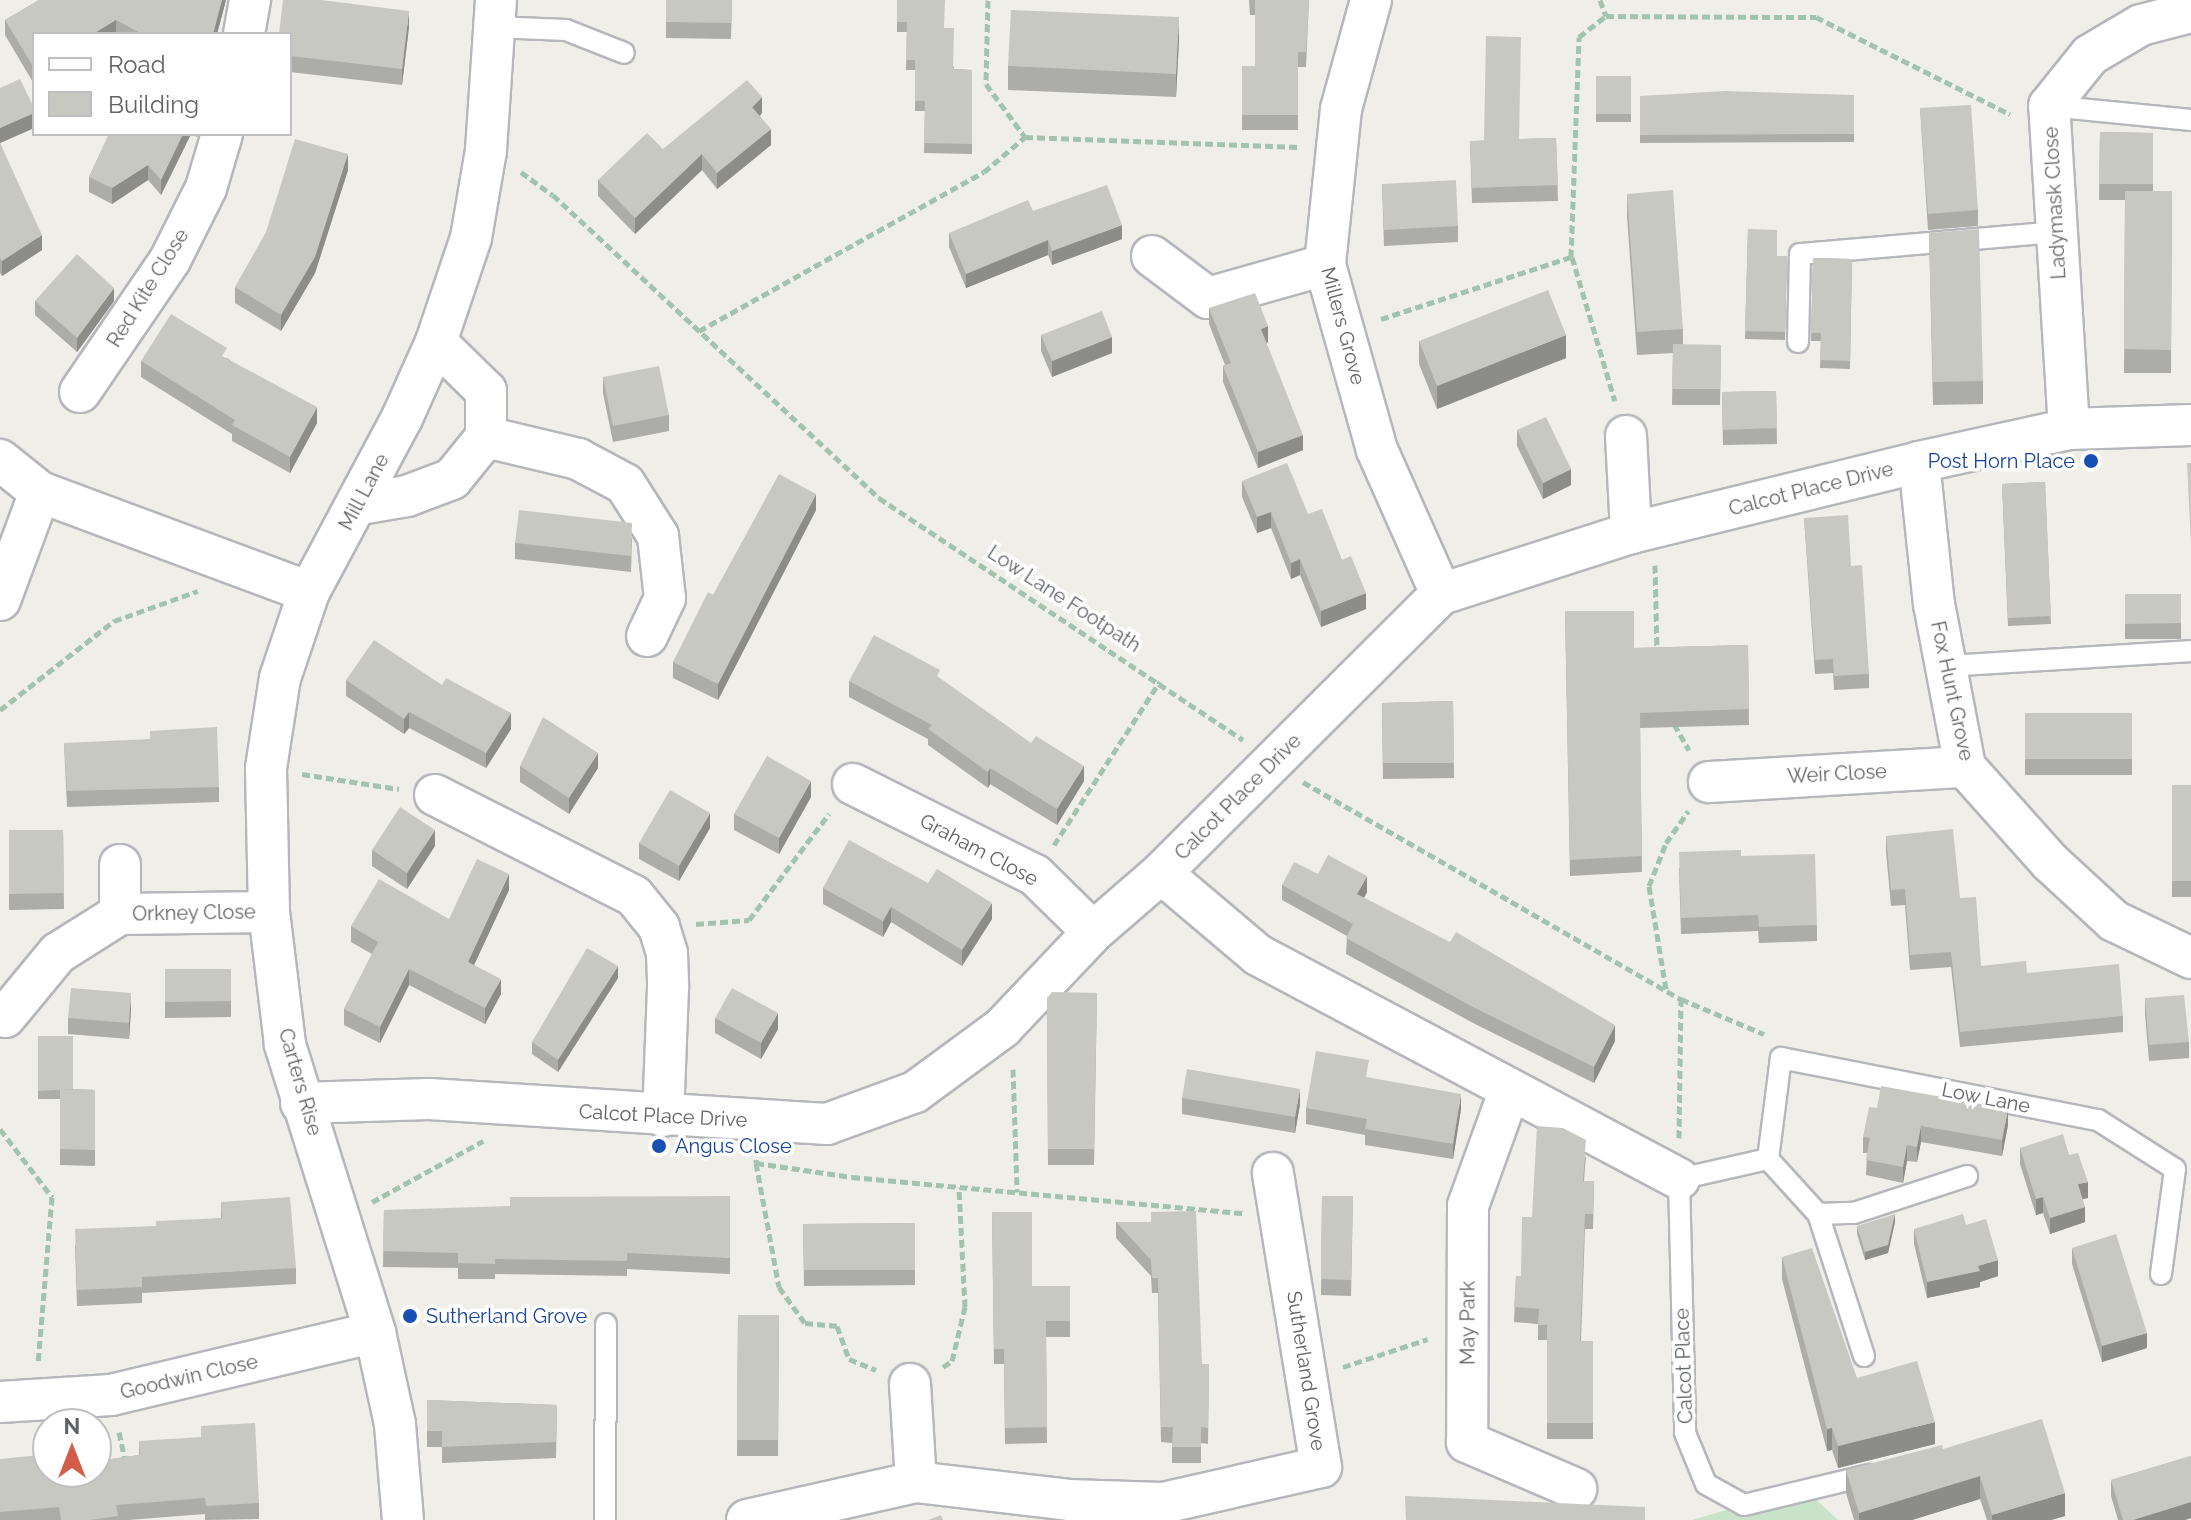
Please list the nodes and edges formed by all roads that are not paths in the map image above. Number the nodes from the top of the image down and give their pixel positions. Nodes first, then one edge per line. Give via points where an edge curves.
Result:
1 (250, 0) edge
2 (1371, 0) edge
3 (2191, 12) edge
4 (495, 14) edge
5 (244, 32) edge
6 (624, 53) dead end
7 (2050, 120) junction
8 (2191, 120) edge
9 (221, 136) edge
10 (2057, 232) junction
11 (1152, 256) dead end
12 (1325, 265) junction
13 (436, 342) junction
14 (1798, 342) dead end
15 (80, 392) dead end
16 (2191, 425) edge
17 (2069, 429) junction
18 (1626, 436) road end
19 (486, 437) junction
20 (0, 460) edge
21 (1919, 462) junction
22 (40, 492) junction
23 (360, 504) junction
24 (1643, 530) junction
25 (309, 592) junction
26 (1441, 594) junction
27 (0, 600) edge
28 (647, 636) dead end
29 (2191, 651) edge
30 (1946, 666) junction
31 (1965, 767) junction
32 (1709, 782) road end
33 (853, 784) road end
34 (435, 795) road end
35 (120, 865) dead end
36 (1161, 873) junction
37 (269, 912) junction
38 (120, 914) junction
39 (1093, 932) junction
40 (2191, 958) edge
41 (5, 1017) dead end
42 (1509, 1092) junction
43 (301, 1103) junction
44 (663, 1116) junction
45 (1768, 1159) junction
46 (1273, 1173) dead end
47 (1967, 1176) dead end
48 (1679, 1179) junction
49 (1818, 1214) junction
50 (2161, 1274) dead end
51 (606, 1324) dead end
52 (375, 1332) junction
53 (1864, 1356) dead end
54 (910, 1384) road end
55 (18, 1401) edge
56 (1895, 1468) edge
57 (916, 1482) junction
58 (1576, 1489) dead end
59 (1069, 1510) edge
60 (413, 1519) edge
61 (605, 1520) edge
62 (747, 1520) edge

1 - 5 street
2 - 12 street, Millers Grove via 1341,109
3 - 7 street, Ladymask Close via 2141,25 2090,55
4 - 6 lane via 566,30
4 - 13 street, Mill Lane via 486,150 471,238
7 - 8 lane
7 - 10 street, Ladymask Close
9 - 15 street, Red Kite Close via 206,188 170,260
10 - 14 lane via 1800,254
10 - 17 street, Ladymask Close
11 - 12 street via 1208,298
12 - 26 street, Millers Grove via 1377,450
13 - 19 street via 486,391
13 - 23 street, Mill Lane
16 - 17 street, Calcot Place Drive
17 - 21 street, Calcot Place Drive
18 - 24 street
19 - 23 street via 452,479 407,496
19 - 28 street via 578,459 625,484 658,536 665,598
20 - 22 street
21 - 24 street, Calcot Place Drive
21 - 30 street, Fox Hunt Grove
22 - 25 street
22 - 27 street
23 - 25 street, Mill Lane
24 - 26 street, Calcot Place Drive
25 - 37 street, Carters Rise via 280,678 266,768
26 - 36 street, Calcot Place Drive
29 - 30 lane
30 - 31 street, Fox Hunt Grove
31 - 32 street, Weir Close
31 - 40 street, Fox Hunt Grove via 2050,862 2114,921
33 - 39 street, Graham Close via 1035,875
34 - 44 street via 634,896 659,927 667,953 668,988
35 - 38 street, Orkney Close
36 - 39 street, Calcot Place Drive
36 - 42 street via 1258,955
37 - 38 street, Orkney Close
37 - 43 street, Carters Rise via 285,1044
38 - 41 street, Orkney Close via 58,953
39 - 44 street, Calcot Place Drive via 1011,1019 915,1092 827,1124
42 - 48 street
42 - 58 street, May Park via 1468,1206 1467,1442
43 - 44 street, Calcot Place Drive via 429,1099
43 - 52 street, Carters Rise
45 - 48 lane
45 - 49 lane
45 - 50 lane, Low Lane via 1781,1058 2098,1120 2175,1169
46 - 59 street, Sutherland Grove via 1321,1467 1163,1503
47 - 49 lane via 1854,1213
48 - 56 lane, Calcot Place via 1685,1433 1706,1484 1744,1505
49 - 53 lane
51 - 61 lane
52 - 55 street, Goodwin Close via 111,1395
52 - 60 street, Carters Rise
54 - 57 street
57 - 59 street, Sutherland Grove
57 - 62 street, Sutherland Grove

